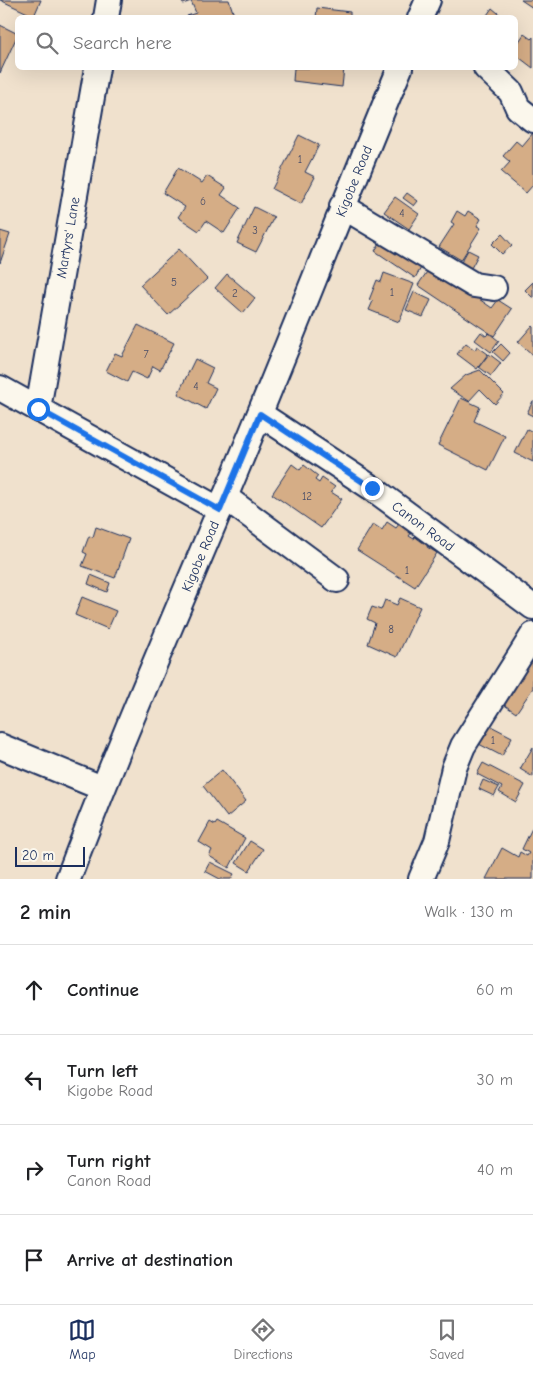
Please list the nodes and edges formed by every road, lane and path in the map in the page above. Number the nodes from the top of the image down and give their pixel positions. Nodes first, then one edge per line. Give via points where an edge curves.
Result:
1 (109, 0) edge
2 (106, 15) edge
3 (97, 70) edge
4 (399, 70) edge
5 (488, 70) edge
6 (533, 120) edge
7 (342, 206) junction
8 (494, 288) dead end
9 (0, 388) edge
10 (38, 409) junction
11 (260, 414) junction
12 (222, 504) junction
13 (337, 580) dead end
14 (533, 606) edge
15 (533, 635) edge
16 (0, 746) edge
17 (102, 788) junction
18 (68, 879) edge
19 (421, 879) edge

1 - 2 street
3 - 10 street, Martyrs' Lane
4 - 7 street, Kigobe Road
5 - 6 street via 511,92 518,108
7 - 8 street via 474,285
7 - 11 street, Kigobe Road
9 - 10 street
10 - 12 street
11 - 12 street, Kigobe Road
11 - 14 street, Canon Road via 372,488
12 - 13 street
12 - 17 street, Kigobe Road
15 - 19 street via 463,746 454,768 437,841
16 - 17 street
17 - 18 street, Kigobe Road

